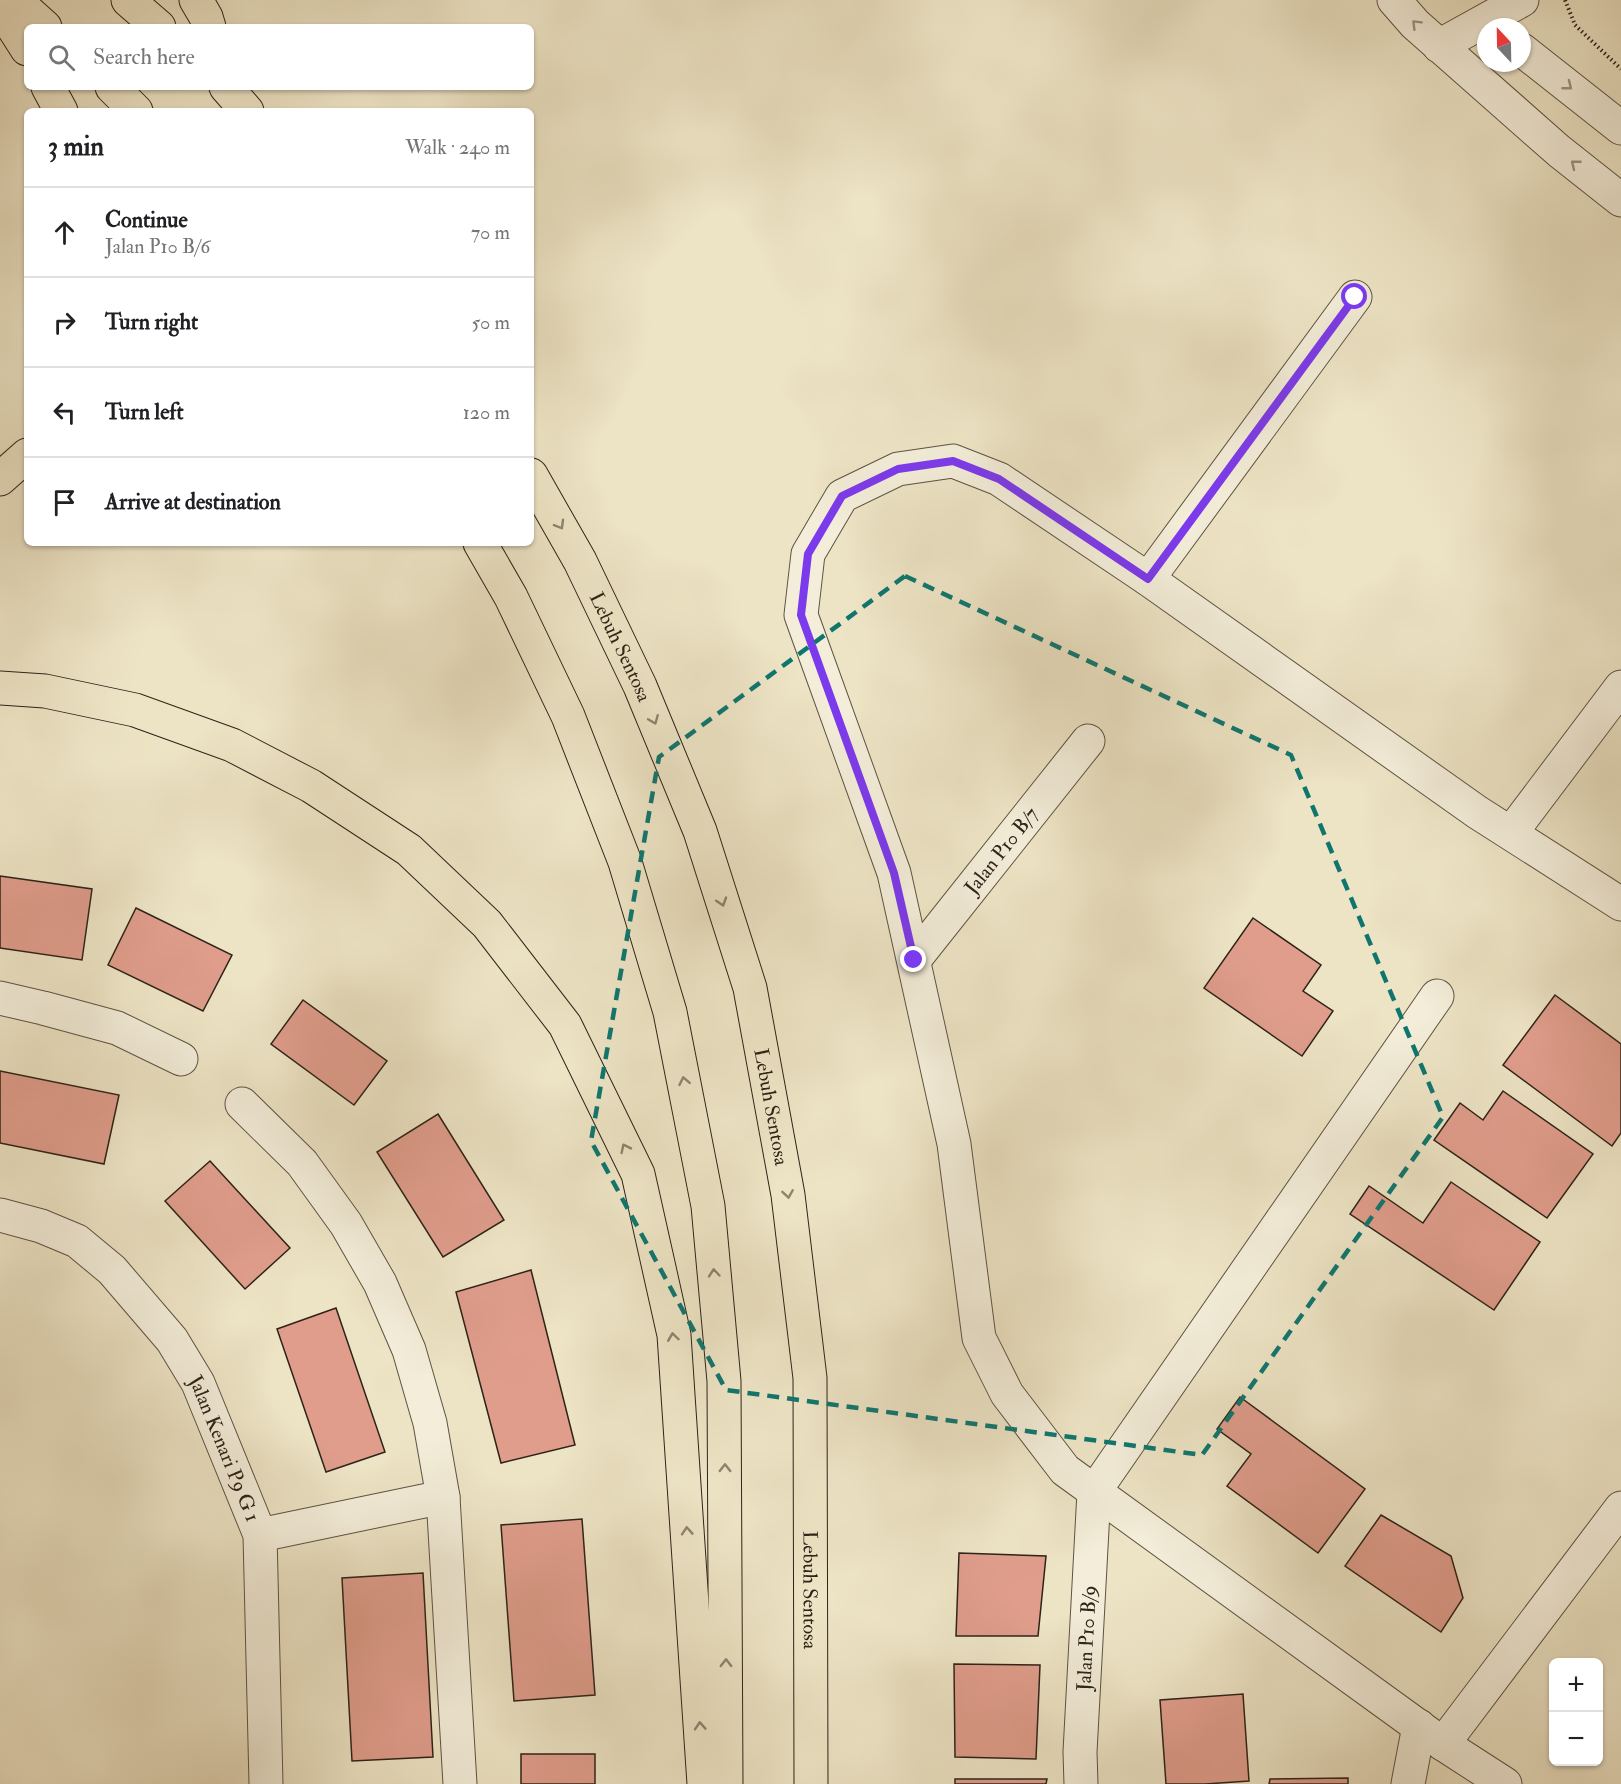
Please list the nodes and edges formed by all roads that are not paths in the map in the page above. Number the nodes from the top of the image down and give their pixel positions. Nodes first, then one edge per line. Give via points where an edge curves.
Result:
1 (15, 0) edge
2 (128, 0) edge
3 (196, 0) edge
4 (1394, 0) edge
5 (1522, 0) edge
6 (0, 7) edge
7 (1481, 16) edge
8 (42, 24) edge
9 (156, 24) edge
10 (208, 24) edge
11 (24, 44) edge
12 (1439, 46) junction
13 (1531, 57) edge
14 (50, 90) edge
15 (115, 90) edge
16 (229, 90) edge
17 (59, 108) edge
18 (133, 108) edge
19 (244, 108) edge
20 (1621, 128) edge
21 (1621, 200) edge
22 (1355, 297) dead end
23 (24, 458) edge
24 (0, 479) edge
25 (534, 479) edge
26 (482, 546) edge
27 (1148, 579) junction
28 (1621, 687) edge
29 (0, 688) edge
30 (1088, 741) dead end
31 (1512, 833) junction
32 (1617, 893) edge
33 (914, 960) junction
34 (1437, 996) dead end
35 (0, 998) edge
36 (181, 1059) dead end
37 (242, 1104) dead end
38 (0, 1215) edge
39 (1094, 1492) junction
40 (443, 1497) junction
41 (1621, 1508) edge
42 (260, 1535) junction
43 (1431, 1735) junction
44 (266, 1784) edge
45 (460, 1784) edge
46 (704, 1784) edge
47 (726, 1784) edge
48 (811, 1784) edge
49 (1081, 1784) edge
50 (1408, 1784) edge
51 (1505, 1784) edge

1 - 8 main road
2 - 9 main road
3 - 10 main road
12 -> 4 street
5 - 7 street
6 - 11 main road
7 - 12 street
21 -> 12 street
13 -> 20 street
14 - 17 main road
15 - 18 main road
16 - 19 main road
22 - 27 street
23 - 24 main road
25 -> 48 main road, Lebuh Sentosa via 580,561 640,686 700,831 750,988 788,1195 810,1378
47 -> 26 main road via 724,1381 708,1206 670,1012 625,861 568,716 511,597
27 - 31 street
27 - 33 street via 999,479 953,461 898,469 842,496 808,554 801,615 894,873
28 - 31 street
46 -> 29 main road via 674,1335 638,1174 566,1025 487,924 409,850 311,786 232,744 135,710 45,691
30 - 33 street, Jalan P10 B/7
31 - 32 street
33 - 39 street via 954,1144 979,1338 1007,1394 1065,1470
34 - 39 street
35 - 36 street via 117,1028
37 - 40 street via 302,1163 346,1224 380,1283 409,1350 430,1423
38 - 42 street, Jalan Kenari P9 G 1 via 77,1241 112,1270 172,1340 198,1383
39 - 43 street
39 - 49 street, Jalan P10 B/9
40 - 42 street
40 - 45 street
41 - 43 street
42 - 44 street, Jalan Kenari P9 G 1
43 - 50 street
43 - 51 street

